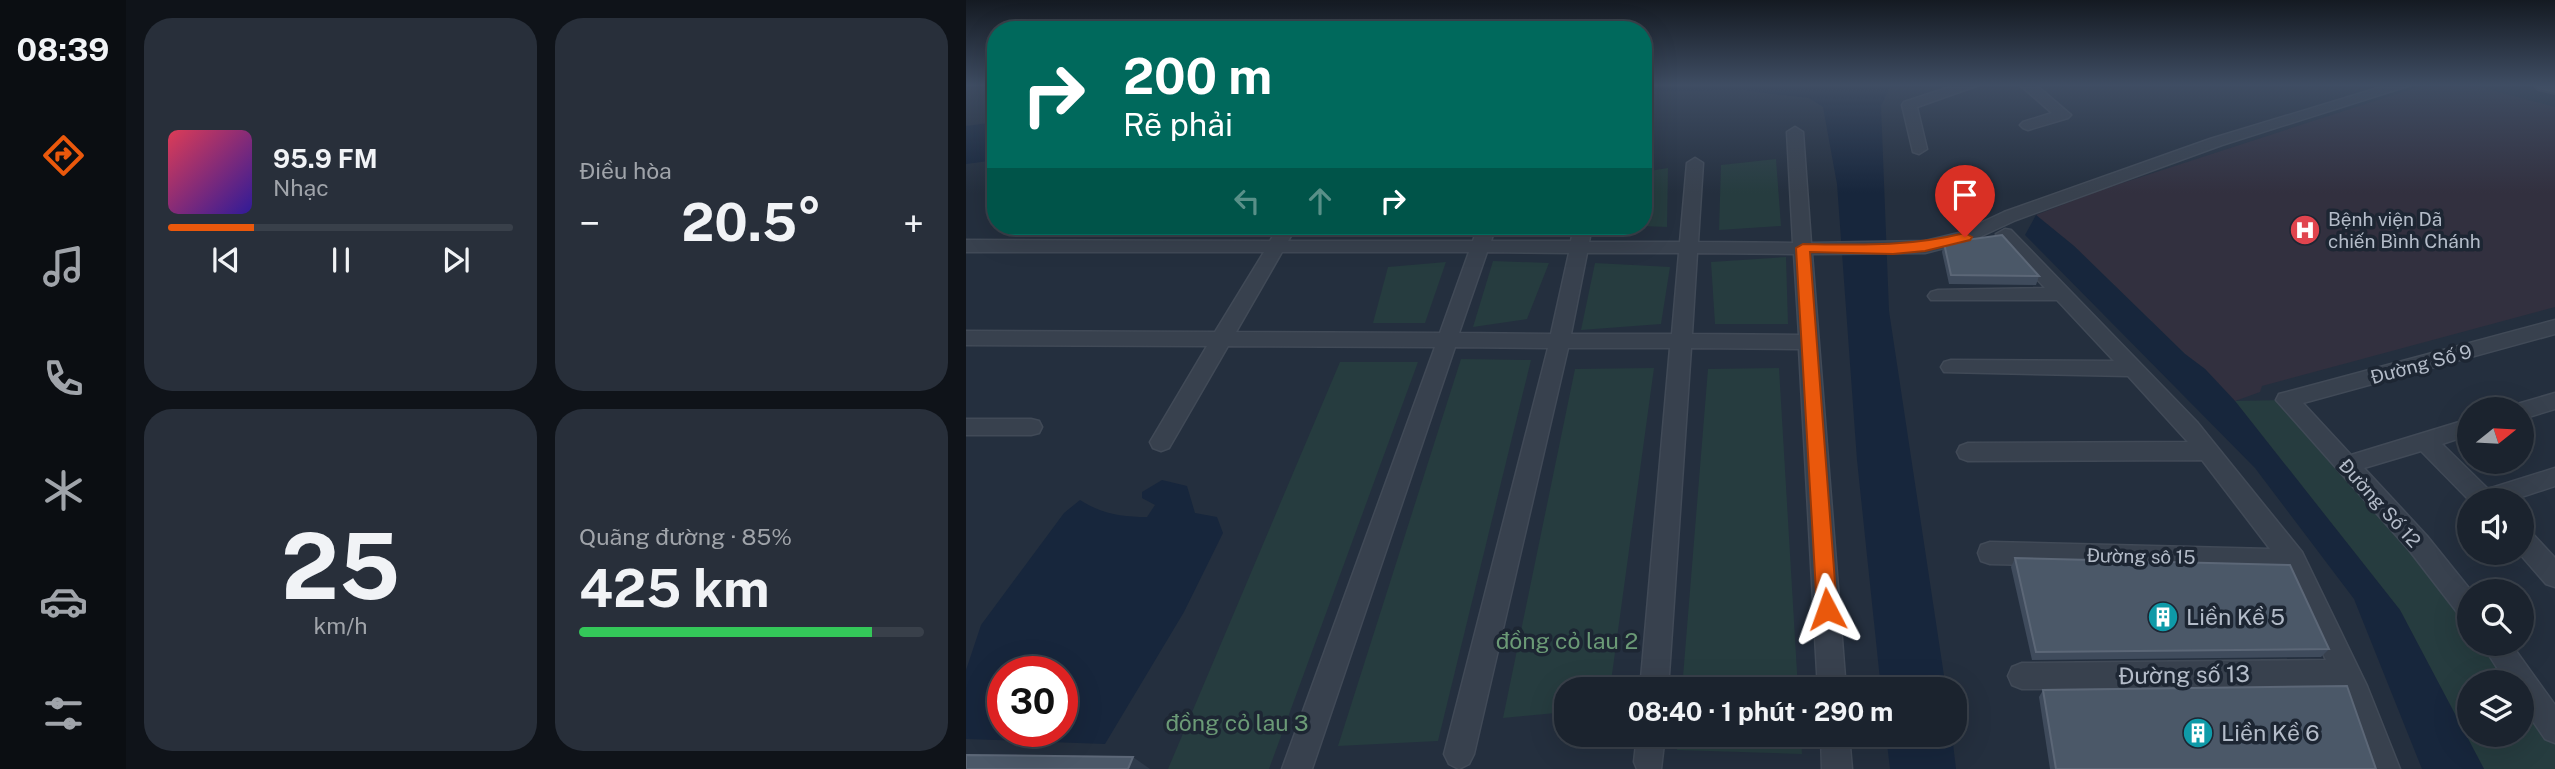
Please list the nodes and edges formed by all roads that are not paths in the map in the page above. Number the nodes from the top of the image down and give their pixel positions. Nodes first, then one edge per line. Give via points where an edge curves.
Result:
1 (1913, 121) edge
2 (2042, 121) edge
3 (2286, 121) edge
4 (2028, 125) dead end
5 (1795, 132) dead end
6 (1919, 149) dead end
7 (1695, 163) dead end
8 (2005, 234) edge
9 (1282, 235) edge
10 (1483, 236) edge
11 (1580, 237) edge
12 (966, 246) edge
13 (1275, 246) junction
14 (1687, 248) junction
15 (1813, 248) junction
16 (2061, 294) junction
17 (1938, 296) dead end
18 (2555, 327) edge
19 (966, 338) edge
20 (1221, 339) junction
21 (1447, 340) junction
22 (1560, 340) junction
23 (1683, 341) junction
24 (1810, 342) junction
25 (1951, 367) dead end
26 (2132, 369) junction
27 (2287, 400) joint
28 (2555, 401) edge
29 (2534, 407) edge
30 (966, 427) edge
31 (1031, 427) dead end
32 (2457, 431) edge
33 (2425, 441) junction
34 (1161, 442) dead end
35 (1968, 452) dead end
36 (2208, 452) junction
37 (2346, 465) junction
38 (2553, 480) edge
39 (2472, 488) edge
40 (2525, 488) edge
41 (2534, 552) edge
42 (1990, 553) dead end
43 (2293, 559) junction
44 (2555, 576) edge
45 (2457, 593) edge
46 (2503, 656) edge
47 (2346, 673) junction
48 (2022, 676) dead end
49 (1655, 677) edge
50 (1831, 677) edge
51 (2555, 729) edge
52 (1836, 747) edge
53 (1459, 754) dead end
54 (1297, 769) edge
55 (1837, 769) edge
56 (2385, 769) edge

1 - 6 street
2 - 4 street
3 - 15 street via 2010,216 1965,237 1925,247
5 - 15 street
7 - 14 street
8 - 16 street
9 - 13 street
10 - 11 street
10 - 13 street
10 - 21 street
11 - 14 street
11 - 22 street
12 - 13 street
13 - 20 street
14 - 15 street
14 - 23 street
15 - 24 street
16 - 17 street
16 - 26 street
18 - 27 street, Đường Số 9
19 - 20 street
20 - 21 street
20 - 34 street
21 - 22 street
21 - 54 street
22 - 23 street
22 - 53 street
23 - 24 street
23 - 49 street
24 - 50 street
25 - 26 street
26 - 36 street
27 - 37 street, Đường Số 12
28 - 29 street
30 - 31 street
32 - 33 street
33 - 37 street
33 - 39 street
35 - 36 street
36 - 43 street
37 - 45 street, Đường Số 12
38 - 40 street
41 - 44 street
42 - 43 street, Đường sô 15
43 - 47 street
46 - 51 street
47 - 48 street, Đường số 13
47 - 56 street
52 - 55 street

